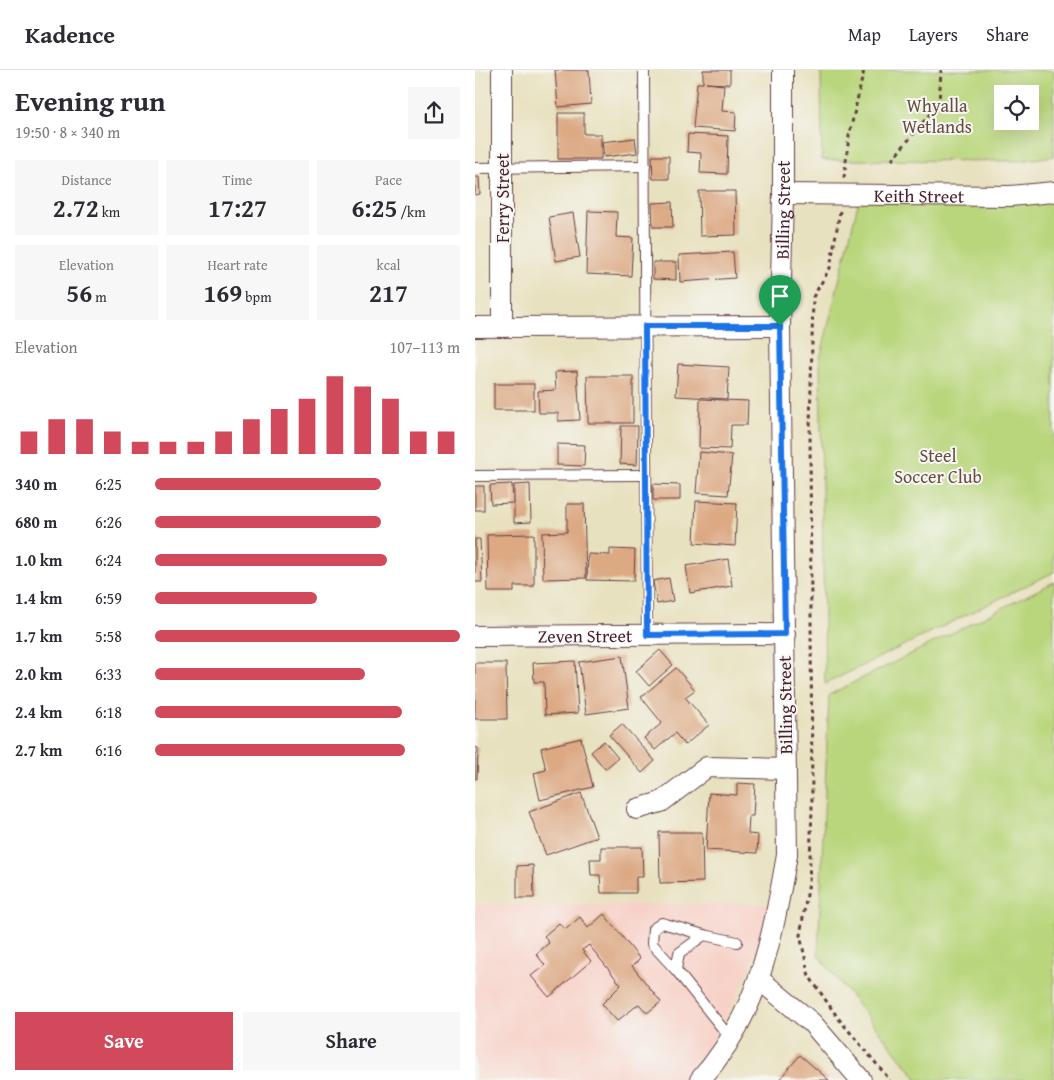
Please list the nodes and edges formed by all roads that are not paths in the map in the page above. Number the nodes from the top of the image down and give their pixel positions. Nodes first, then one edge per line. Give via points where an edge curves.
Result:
1 (502, 70) edge
2 (644, 70) edge
3 (783, 70) edge
4 (645, 166) junction
5 (475, 168) edge
6 (502, 168) junction
7 (1054, 192) edge
8 (783, 194) junction
9 (645, 326) junction
10 (780, 326) junction
11 (475, 327) edge
12 (502, 327) junction
13 (645, 474) junction
14 (475, 476) edge
15 (785, 634) junction
16 (647, 635) junction
17 (475, 636) edge
18 (786, 769) junction
19 (637, 810) dead end
20 (704, 936) junction
21 (737, 942) dead end
22 (676, 970) junction
23 (760, 980) junction
24 (731, 1039) junction
25 (700, 1080) edge
26 (861, 1080) edge

1 - 6 street, Ferry Street
2 - 4 lane
3 - 8 street, Billing Street
4 - 6 lane
4 - 9 lane
5 - 6 lane
6 - 12 street, Ferry Street
7 - 8 street, Keith Street via 1010,196
8 - 10 street, Billing Street
9 - 10 street
9 - 12 street
9 - 13 lane
10 - 15 street, Billing Street
11 - 12 street
13 - 14 lane
13 - 16 lane
15 - 16 street, Zeven Street
15 - 18 street, Billing Street
16 - 17 street, Zeven Street
18 - 19 street via 707,767 661,802
18 - 23 street, Billing Street via 787,855 775,925
20 - 21 lane
20 - 22 lane via 679,953
20 - 22 lane via 662,923 653,929 652,944
22 - 24 lane
23 - 24 street, Billing Street
23 - 26 street via 812,1023
24 - 25 street, Billing Street

